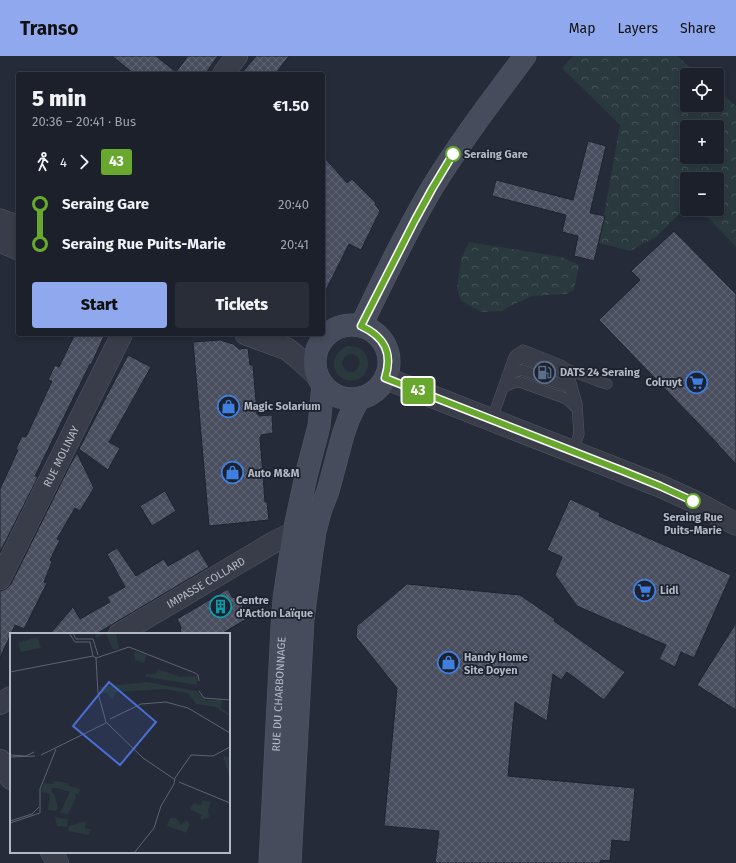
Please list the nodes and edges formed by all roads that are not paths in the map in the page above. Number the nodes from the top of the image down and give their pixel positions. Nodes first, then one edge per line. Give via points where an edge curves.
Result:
1 (238, 56) edge
2 (525, 56) edge
3 (225, 72) edge
4 (0, 220) edge
5 (16, 226) edge
6 (0, 241) edge
7 (16, 248) edge
8 (361, 326) junction
9 (326, 333) edge
10 (121, 336) edge
11 (251, 336) edge
12 (324, 336) edge
13 (568, 373) junction
14 (507, 376) junction
15 (385, 378) junction
16 (320, 380) junction
17 (607, 384) dead end
18 (503, 388) junction
19 (573, 392) junction
20 (360, 398) junction
21 (577, 409) junction
22 (492, 419) junction
23 (573, 451) junction
24 (736, 524) edge
25 (294, 532) junction
26 (0, 579) edge
27 (121, 633) edge
28 (10, 698) edge
29 (0, 704) edge
30 (0, 760) edge
31 (10, 777) edge
32 (52, 853) edge
33 (58, 863) edge
34 (270, 863) edge
35 (290, 863) edge

1 - 3 street
2 - 8 main road via 454,153 432,189
4 - 5 street
6 - 7 street
8 - 9 main road, RUE DU CHARBONNAGE via 338,327
8 - 15 main road via 380,337 385,346 388,368
10 - 26 street, RUE MOLINAY
11 - 16 street via 287,349
12 - 16 main road, RUE DU CHARBONNAGE via 314,358
13 - 14 lane via 524,358 512,364
13 - 17 lane
13 - 19 lane
14 - 18 lane
14 - 19 lane via 522,370 566,386
15 - 20 main road via 375,391
15 - 22 street
16 - 20 main road via 333,394 346,398
16 - 25 main road, RUE DU CHARBONNAGE via 319,426
18 - 21 lane via 510,383 520,382 564,398
18 - 22 lane
19 - 21 lane
20 - 35 main road, RUE DU CHARBONNAGE via 343,435 315,531 303,619
21 - 23 lane via 579,434
22 - 23 street
23 - 24 street via 660,486
25 - 27 street, IMPASSE COLLARD
25 - 34 main road, RUE DU CHARBONNAGE via 282,627
28 - 29 street
30 - 31 street
32 - 33 street

